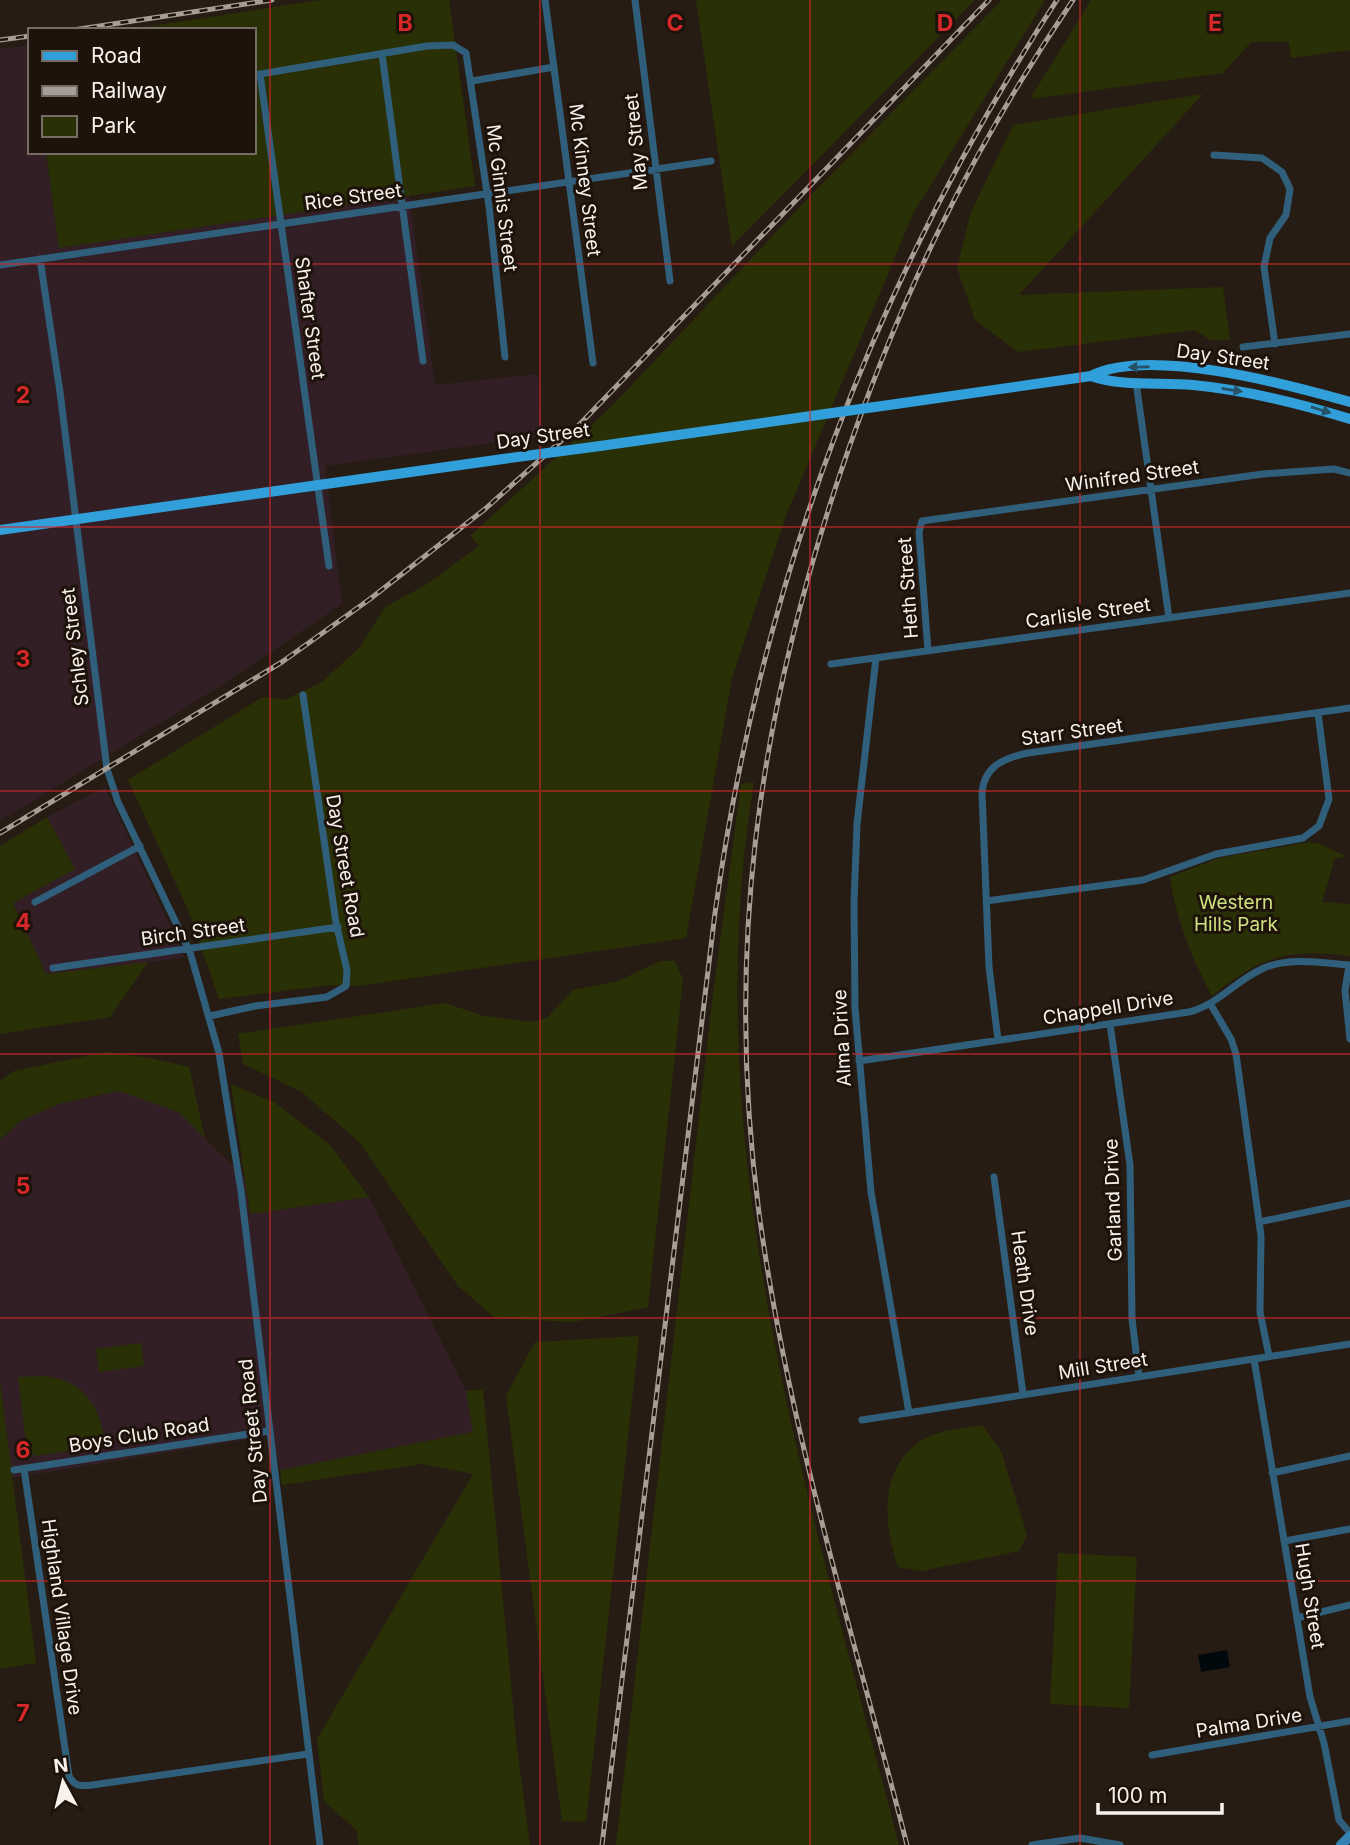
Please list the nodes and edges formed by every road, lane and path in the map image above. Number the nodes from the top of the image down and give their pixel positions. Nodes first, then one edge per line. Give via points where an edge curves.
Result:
1 (545, 0) edge
2 (635, 0) edge
3 (382, 54) junction
4 (555, 67) junction
5 (257, 75) edge
6 (472, 81) junction
7 (1214, 155) dead end
8 (711, 161) dead end
9 (655, 169) junction
10 (570, 182) junction
11 (487, 194) junction
12 (403, 206) junction
13 (282, 223) junction
14 (40, 259) junction
15 (0, 265) edge
16 (670, 281) dead end
17 (1350, 334) edge
18 (1275, 344) junction
19 (1243, 346) dead end
20 (505, 357) dead end
21 (423, 361) dead end
22 (593, 363) dead end
23 (1091, 376) junction
24 (1136, 382) junction
25 (1349, 402) edge
26 (1350, 418) edge
27 (1350, 473) edge
28 (318, 483) junction
29 (1150, 489) junction
30 (76, 519) junction
31 (920, 524) joint
32 (0, 530) edge
33 (329, 566) dead end
34 (1350, 593) edge
35 (1169, 618) junction
36 (929, 651) junction
37 (876, 658) junction
38 (831, 664) dead end
39 (303, 695) dead end
40 (1350, 708) edge
41 (1318, 713) junction
42 (140, 846) junction
43 (986, 901) junction
44 (35, 902) dead end
45 (338, 926) junction
46 (189, 949) junction
47 (1349, 965) edge
48 (53, 968) dead end
49 (1211, 1005) junction
50 (210, 1015) junction
51 (1110, 1024) junction
52 (1350, 1039) edge
53 (998, 1040) junction
54 (859, 1061) junction
55 (994, 1177) dead end
56 (1350, 1203) edge
57 (1259, 1222) junction
58 (1350, 1343) edge
59 (1269, 1356) junction
60 (1254, 1359) junction
61 (1139, 1376) junction
62 (1023, 1394) junction
63 (909, 1413) junction
64 (862, 1420) dead end
65 (268, 1431) junction
66 (1350, 1456) edge
67 (24, 1469) junction
68 (14, 1470) dead end
69 (1272, 1473) junction
70 (1350, 1529) edge
71 (1285, 1541) junction
72 (1350, 1605) edge
73 (1297, 1618) junction
74 (1350, 1721) edge
75 (1319, 1728) junction
76 (308, 1754) junction
77 (1152, 1755) dead end
78 (1350, 1834) edge
79 (320, 1845) edge
80 (1032, 1845) edge
81 (1120, 1845) edge
82 (1341, 1845) edge

1 - 4 street, Mc Kinney Street
2 - 9 street, May Street
3 - 5 street
3 - 6 street, Mc Ginnis Street via 445,44 459,47 469,58
3 - 12 street
4 - 6 street
4 - 10 street, Mc Kinney Street
5 - 13 street, Shafter Street
6 - 11 street, Mc Ginnis Street
7 - 18 street via 1262,158 1282,172 1290,189 1286,215 1269,238 1264,267
8 - 9 street, Rice Street
9 - 10 street, Rice Street
9 - 16 street, May Street
10 - 11 street, Rice Street
10 - 22 street, Mc Kinney Street
11 - 12 street, Rice Street
11 - 20 street, Mc Ginnis Street
12 - 13 street, Rice Street
12 - 21 street
13 - 14 street, Rice Street
13 - 28 street, Shafter Street
14 - 15 street, Rice Street
14 - 30 street, Schley Street
17 - 18 street, Day Street
18 - 19 street, Day Street
23 - 24 main road, Day Street via 1107,382
25 -> 23 main road, Day Street via 1275,382 1201,370 1135,367 1106,369
23 - 28 main road, Day Street, bridge
24 -> 26 main road, Day Street via 1238,391
24 - 29 street
27 - 29 street, Winifred Street via 1334,469 1264,474
28 - 30 main road, Day Street
28 - 33 street, Shafter Street
29 - 31 street, Winifred Street
29 - 35 street
30 - 32 main road, Day Street
30 - 42 street, Schley Street via 107,769
31 - 36 street, Heth Street
34 - 35 street, Carlisle Street
35 - 36 street, Carlisle Street
36 - 37 street, Carlisle Street
37 - 38 street, Carlisle Street
37 - 54 street, Alma Drive via 855,870
39 - 45 street, Day Street Road
40 - 41 street, Starr Street
41 - 43 street via 1329,799 1319,826 1303,838 1216,854 1143,880
41 - 43 street, Starr Street via 1002,759 989,772 983,788
42 - 44 street
42 - 46 street, Schley Street
43 - 53 street, Starr Street
45 - 46 street, Birch Street
45 - 50 street, Day Street Road via 347,970 346,986 340,991 327,997
46 - 48 street, Birch Street
46 - 50 street, Schley Street
47 - 49 street, Chappell Drive via 1272,965
47 - 52 street via 1345,991
49 - 51 street, Chappell Drive
49 - 57 street via 1236,1054
50 - 65 street, Day Street Road via 241,1191
51 - 53 street, Chappell Drive
51 - 61 street, Garland Drive via 1130,1166 1132,1319
53 - 54 street, Chappell Drive
54 - 63 street, Alma Drive via 878,1245
55 - 62 street, Heath Drive
56 - 57 street
57 - 59 street via 1260,1312
58 - 59 street, Mill Street
59 - 60 street, Mill Street
60 - 61 street, Mill Street
60 - 69 street, Hugh Street
61 - 62 street, Mill Street
62 - 63 street, Mill Street
63 - 64 street, Mill Street
65 - 67 street, Boys Club Road
65 - 76 street, Day Street Road
66 - 69 street
67 - 68 street, Boys Club Road
67 - 76 street, Highland Village Drive via 69,1776 75,1785
69 - 71 street, Hugh Street
70 - 71 street
71 - 73 street, Hugh Street
72 - 73 street
73 - 75 street, Hugh Street
74 - 75 street, Palma Drive
75 - 77 street, Palma Drive
75 - 78 street, Hugh Street via 1339,1820
76 - 79 street, Day Street Road
78 - 82 street
80 - 81 street via 1080,1838

